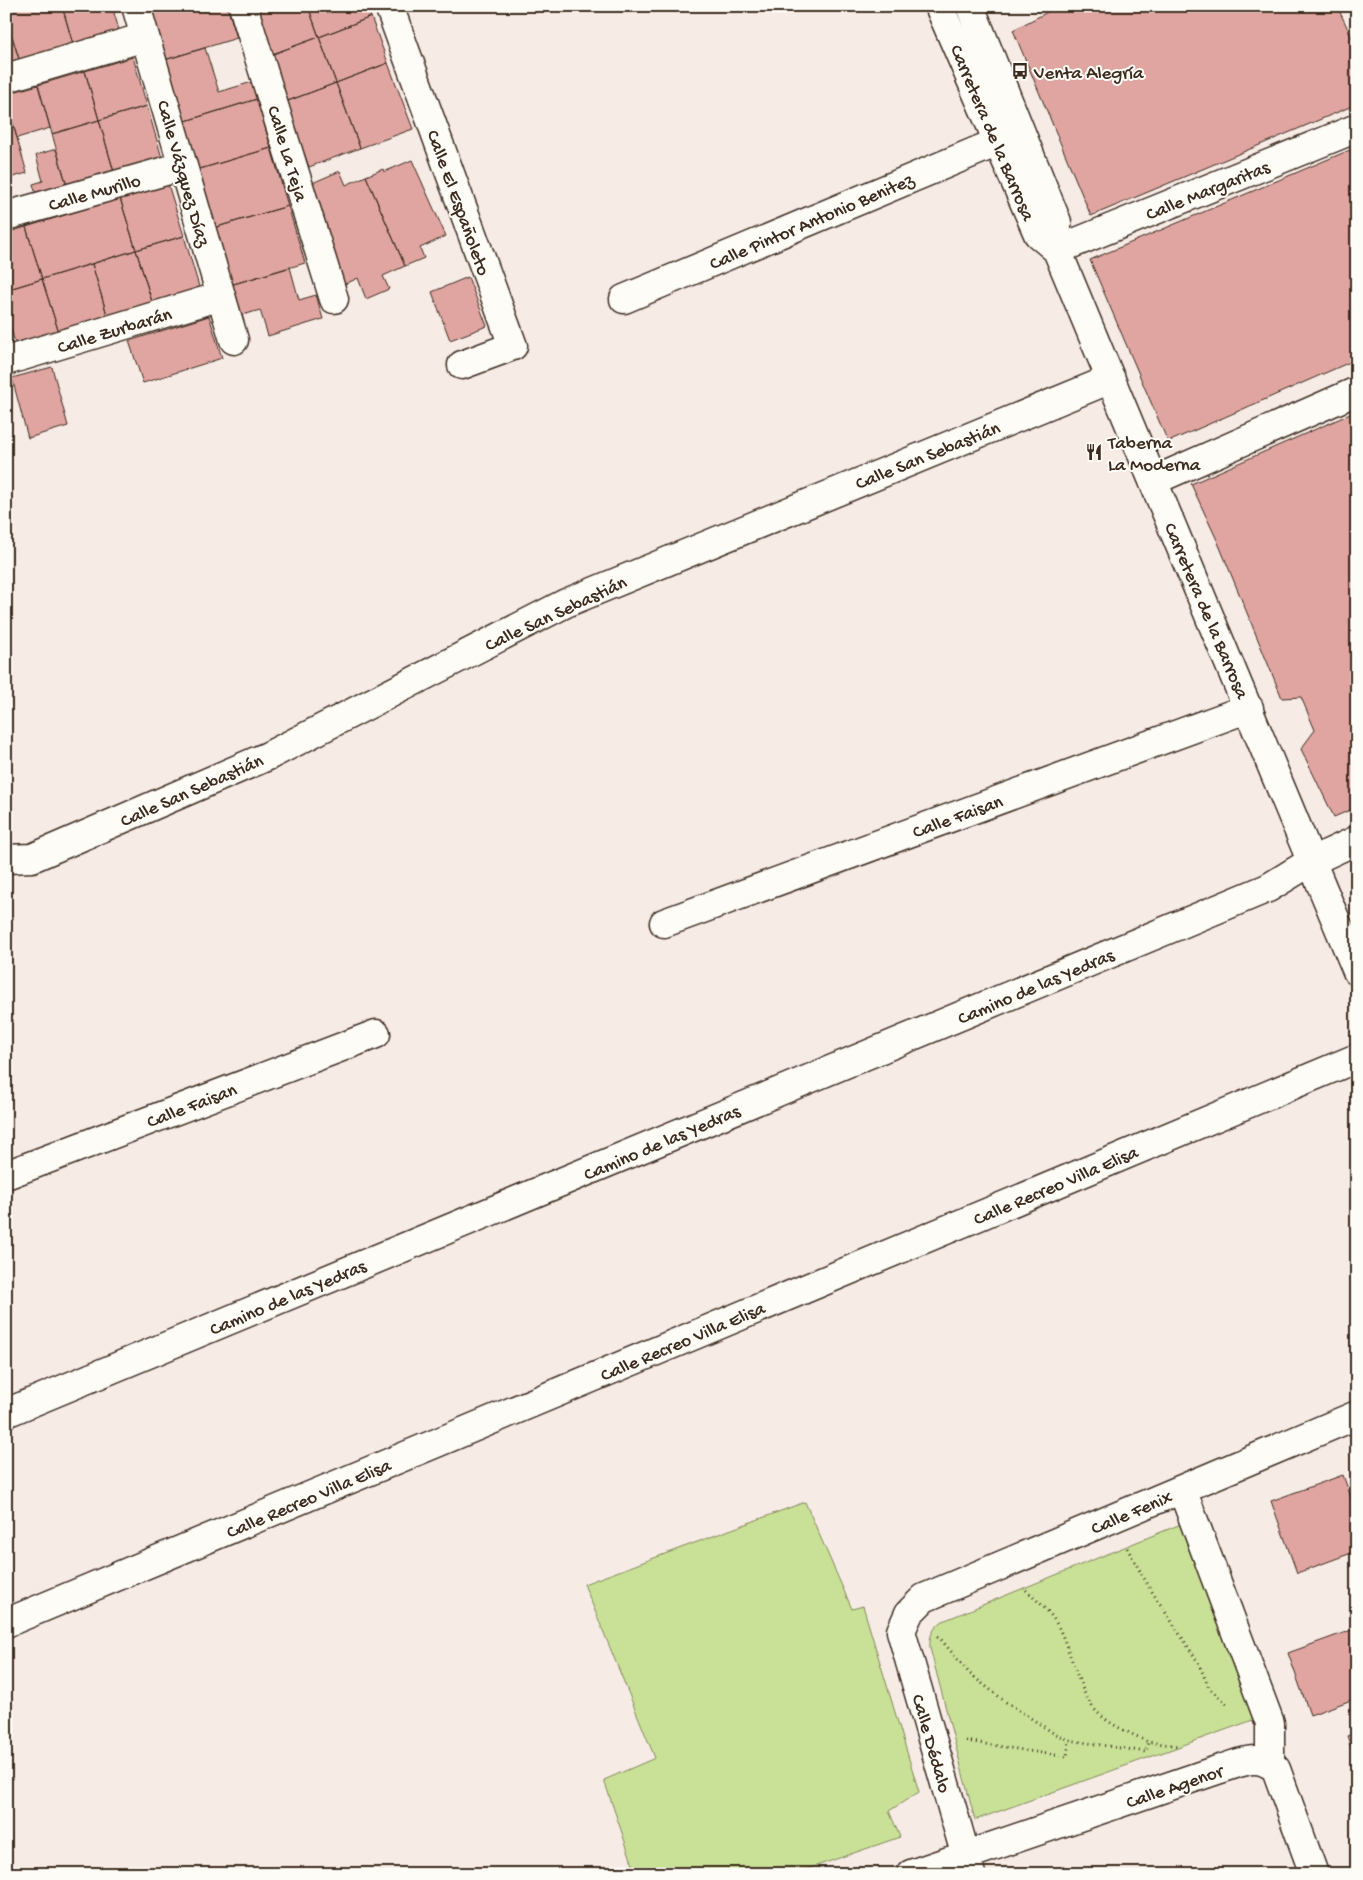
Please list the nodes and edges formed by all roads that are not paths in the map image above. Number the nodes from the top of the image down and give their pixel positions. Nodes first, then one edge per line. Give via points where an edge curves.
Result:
1 (136, 6) edge
2 (243, 6) edge
3 (389, 6) edge
4 (939, 6) edge
5 (970, 6) edge
6 (145, 38) junction
7 (6, 78) edge
8 (1357, 128) edge
9 (998, 142) junction
10 (183, 166) junction
11 (6, 216) edge
12 (1057, 250) junction
13 (221, 296) junction
14 (624, 298) dead end
15 (334, 299) dead end
16 (234, 340) dead end
17 (6, 361) edge
18 (462, 365) dead end
19 (1111, 378) junction
20 (1357, 391) edge
21 (1153, 481) junction
22 (1249, 708) junction
23 (1357, 840) edge
24 (6, 859) edge
25 (1312, 861) junction
26 (664, 923) dead end
27 (1357, 971) edge
28 (376, 1034) dead end
29 (1357, 1058) edge
30 (6, 1175) edge
31 (6, 1413) edge
32 (1357, 1415) edge
33 (1182, 1489) junction
34 (909, 1612) joint
35 (6, 1623) edge
36 (1270, 1764) junction
37 (968, 1864) edge
38 (911, 1874) edge
39 (1314, 1874) edge

1 - 6 street, Calle Vázquez Díaz
2 - 15 street, Calle La Teja
3 - 18 street, Calle El Españoleto via 513,346
4 - 9 street, Carretera de la Barrosa
5 - 12 street, Carretera de la Barrosa via 1057,222
6 - 7 street
6 - 10 street, Calle Vázquez Díaz
8 - 12 street, Calle Margaritas
9 - 12 street, Carretera de la Barrosa via 1038,234
9 - 14 street, Calle Pintor Antonio Benitez
10 - 11 street, Calle Murillo
10 - 13 street, Calle Vázquez Díaz
12 - 19 street, Carretera de la Barrosa
13 - 16 street, Calle Vázquez Díaz
13 - 17 street, Calle Zurbarán
19 - 21 street, Carretera de la Barrosa
19 - 24 street, Calle San Sebastián via 566,603 268,756 32,858
20 - 21 street
21 - 22 street, Carretera de la Barrosa
22 - 25 street, Carretera de la Barrosa
22 - 26 street, Calle Faisan
23 - 25 street, Camino de las Yedras
25 - 27 street, Carretera de la Barrosa
25 - 31 street, Camino de las Yedras via 1268,888
28 - 30 street, Calle Faisan
29 - 35 street, Calle Recreo Villa Elisa
32 - 33 street, Calle Fenix
33 - 34 street, Calle Fenix via 924,1598
33 - 36 street via 1270,1723
34 - 37 street, Calle Dédalo via 902,1630
36 - 37 street, Calle Agenor via 1257,1759 1220,1769
36 - 39 street via 1276,1769
37 - 38 street, Calle Agenor

